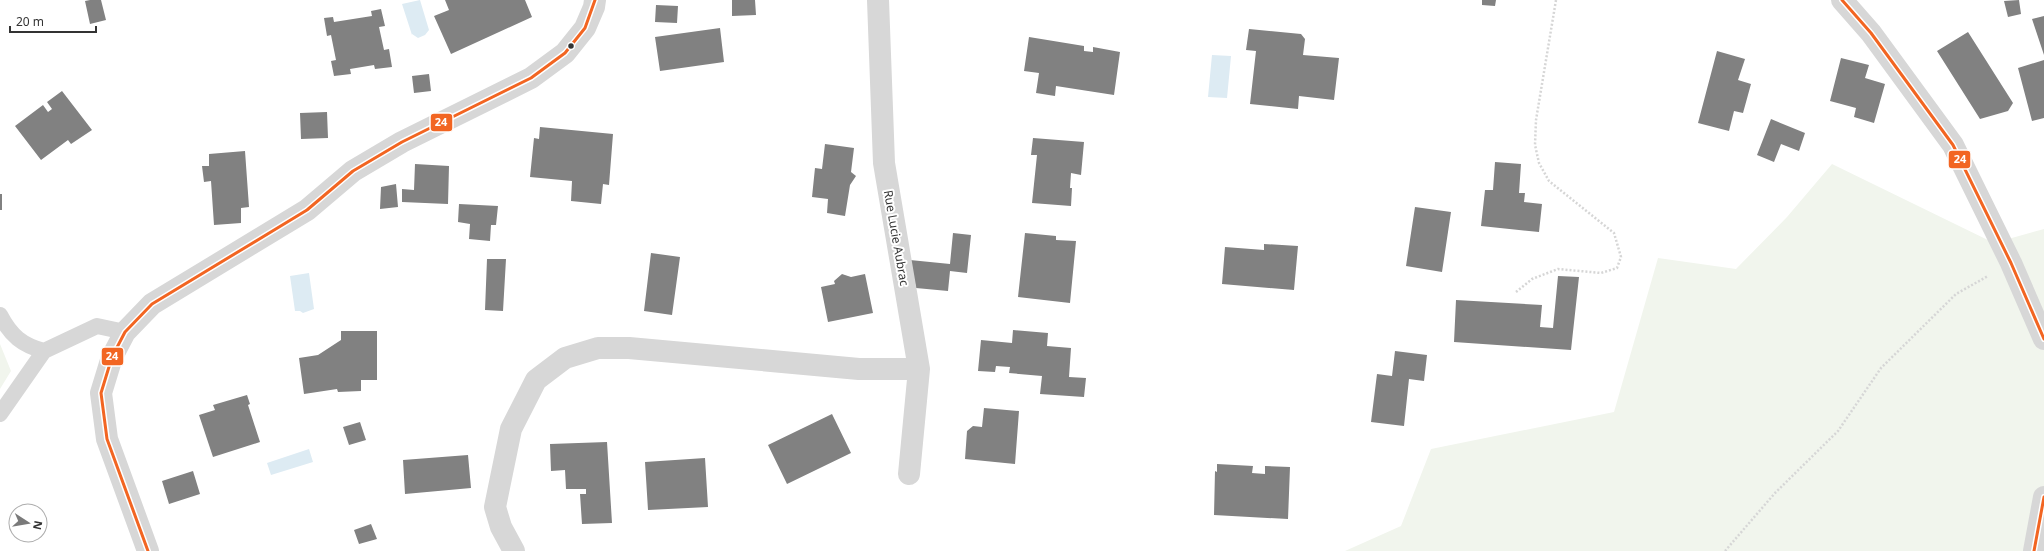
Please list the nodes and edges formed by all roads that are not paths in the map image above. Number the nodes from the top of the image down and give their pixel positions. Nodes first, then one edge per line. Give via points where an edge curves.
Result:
1 (594, 0) edge
2 (878, 0) edge
3 (1842, 0) edge
4 (0, 315) edge
5 (125, 332) junction
6 (2044, 339) edge
7 (44, 352) junction
8 (919, 368) junction
9 (0, 414) edge
10 (909, 474) dead end
11 (2044, 496) edge
12 (148, 551) edge
13 (514, 551) edge
14 (2034, 551) edge

1 - 5 street via 594,7 584,28 565,53 530,78 402,142 353,171 306,210 152,304
2 - 8 street, Rue Lucie Aubrac via 884,163
3 - 6 street via 1871,33 1953,145 2011,263
4 - 7 lane via 8,329 27,346
5 - 7 lane via 97,326
5 - 12 street via 112,357 101,392 107,439
7 - 9 lane
8 - 10 street, Rue Lucie Aubrac
8 - 13 street via 859,369 629,348 598,348 565,358 536,380 511,429 495,507 501,527
11 - 14 street

